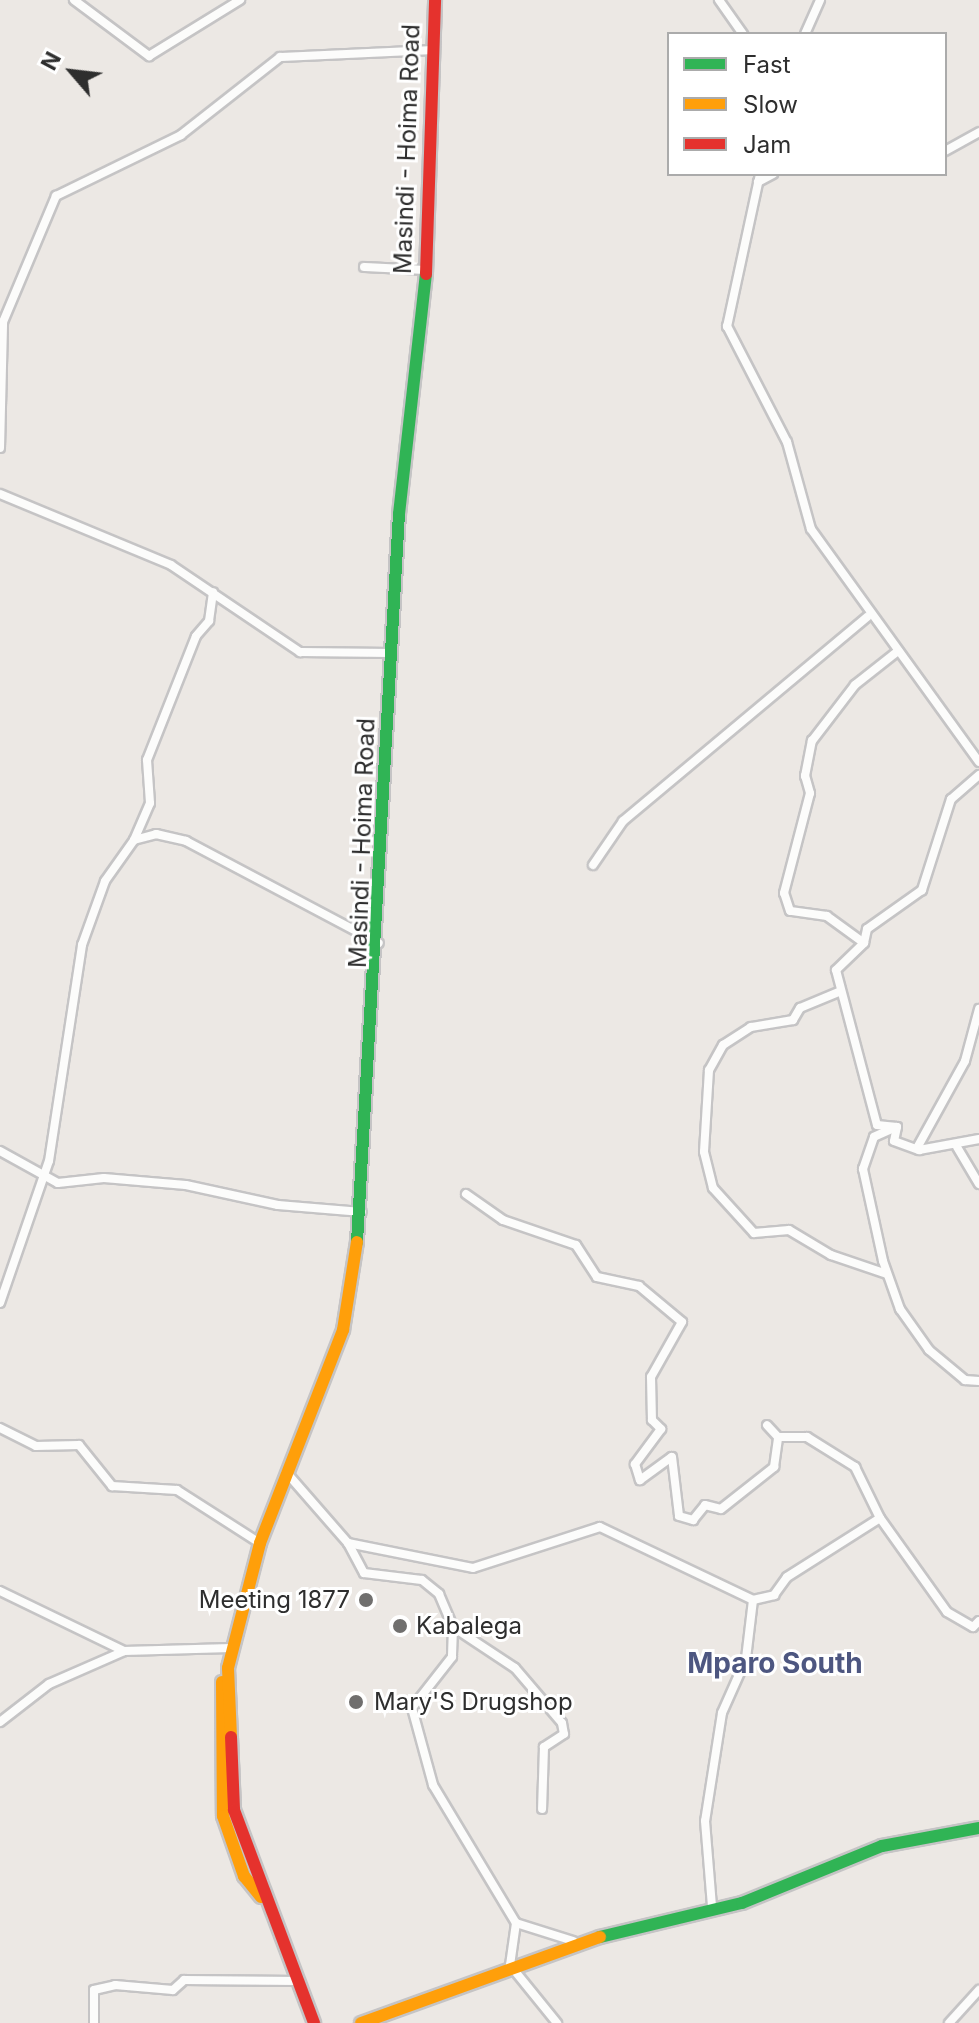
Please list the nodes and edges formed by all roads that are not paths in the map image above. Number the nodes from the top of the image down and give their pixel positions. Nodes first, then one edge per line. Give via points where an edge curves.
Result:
1 (74, 0) edge
2 (240, 0) edge
3 (435, 0) edge
4 (719, 0) edge
5 (820, 0) edge
6 (742, 32) edge
7 (806, 32) edge
8 (435, 50) junction
9 (979, 132) edge
10 (947, 150) edge
11 (759, 178) edge
12 (364, 267) dead end
13 (426, 270) junction
14 (0, 448) edge
15 (0, 494) edge
16 (213, 592) junction
17 (868, 616) junction
18 (898, 651) junction
19 (391, 653) junction
20 (979, 762) edge
21 (979, 775) edge
22 (134, 840) junction
23 (593, 865) dead end
24 (379, 943) junction
25 (864, 943) junction
26 (841, 991) junction
27 (979, 1009) edge
28 (897, 1127) junction
29 (979, 1139) edge
30 (957, 1147) junction
31 (917, 1148) junction
32 (0, 1151) edge
33 (45, 1172) junction
34 (979, 1184) edge
35 (466, 1194) dead end
36 (362, 1212) junction
37 (887, 1274) junction
38 (0, 1303) edge
39 (979, 1381) edge
40 (767, 1425) dead end
41 (0, 1428) edge
42 (778, 1437) junction
43 (286, 1472) junction
44 (880, 1518) junction
45 (260, 1543) junction
46 (348, 1543) junction
47 (0, 1591) edge
48 (753, 1600) junction
49 (979, 1621) edge
50 (453, 1627) junction
51 (231, 1648) junction
52 (124, 1651) junction
53 (0, 1722) edge
54 (542, 1809) dead end
55 (979, 1828) edge
56 (712, 1906) junction
57 (516, 1923) junction
58 (577, 1943) junction
59 (510, 1965) junction
60 (298, 1981) junction
61 (979, 1990) edge
62 (94, 2023) edge
63 (314, 2023) edge
64 (361, 2023) edge
65 (557, 2023) edge
66 (949, 2023) edge

1 - 2 street via 149,56
3 - 8 main road, Masindi - Hoima Road
4 - 6 street
5 - 7 street
8 - 13 main road, Masindi - Hoima Road
8 - 14 street via 280,57 181,135 56,196 3,322
9 - 10 street
11 - 17 street via 727,326 787,442 811,529
12 - 13 street
13 - 19 main road, Masindi - Hoima Road
15 - 16 street via 139,549
16 - 19 street via 300,652 328,658
16 - 22 street via 209,621 195,638 147,760 150,803
17 - 18 street
17 - 23 street via 623,821
18 - 20 street
18 - 25 street via 855,685 812,741 805,776 810,793 784,893 790,911 827,916
19 - 24 main road, Masindi - Hoima Road
21 - 25 street via 951,799 922,890 867,929
22 - 24 street via 156,834 186,841
22 - 33 street via 105,881 82,945
24 - 36 main road, Masindi - Hoima Road
25 - 26 street via 838,963
26 - 28 street via 869,1107 877,1125
26 - 37 street via 800,1008 793,1020 751,1027 723,1045 707,1081 704,1152 713,1188 754,1233 789,1230 831,1255
27 - 31 street via 965,1061
28 - 31 street via 894,1141
28 - 37 street via 874,1137 863,1169
29 - 30 street
30 - 31 street
30 - 34 street
32 - 33 street
33 - 36 street via 58,1183 104,1178 186,1185 278,1205
33 - 38 street
35 - 42 street via 503,1220 576,1245 597,1277 639,1286 682,1322 651,1377 652,1420 661,1429 635,1464 640,1480 672,1457 679,1516 693,1520 705,1505 721,1509 749,1493 774,1467
36 - 43 main road, Masindi - Hoima Road via 343,1330
37 - 39 street via 900,1309 929,1350 965,1380
40 - 42 street
41 - 45 street via 36,1446 79,1445 112,1486 177,1490
42 - 44 street via 807,1437 855,1467
43 - 45 main road, Masindi - Hoima Road
43 - 46 street
44 - 48 street via 787,1577 774,1595
44 - 49 street via 947,1612 973,1627
45 - 51 main road, Masindi - Hoima Road
46 - 48 street via 473,1568 600,1527
46 - 50 street via 370,1577 400,1575 433,1586
47 - 52 street
48 - 56 street via 746,1659 722,1713 705,1821
50 - 54 street via 515,1668 562,1723 564,1734 544,1747
50 - 57 street via 447,1670 416,1698 413,1714 454,1829
51 - 52 street
51 - 60 main road, Masindi - Hoima Road via 230,1792 263,1900
52 - 53 street via 49,1684
55 - 56 main road via 882,1846 816,1878
56 - 58 main road
57 - 58 street
57 - 59 street
58 - 59 main road
59 - 64 main road
59 - 65 street
60 - 62 street via 94,1990
60 - 63 main road, Masindi - Hoima Road
61 - 66 street

